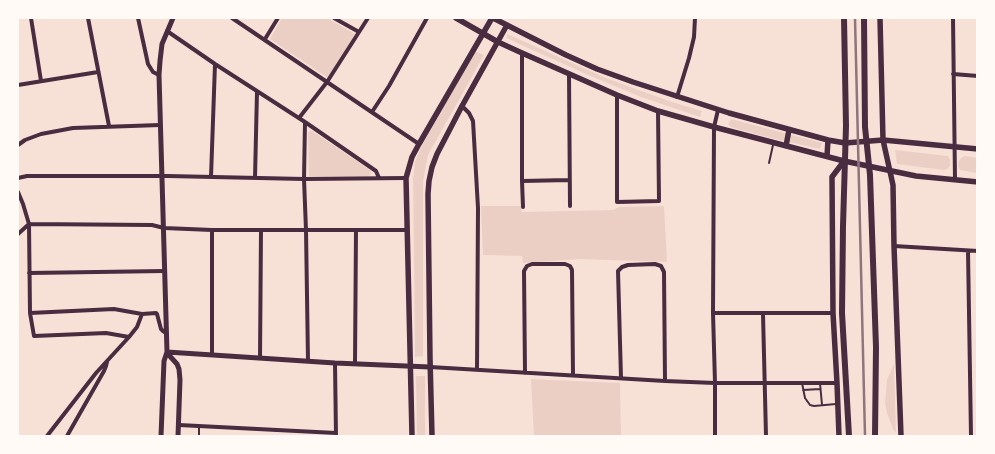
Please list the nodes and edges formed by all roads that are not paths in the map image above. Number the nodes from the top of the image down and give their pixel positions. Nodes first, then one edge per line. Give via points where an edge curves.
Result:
1 (31, 18) edge
2 (88, 18) edge
3 (138, 18) edge
4 (173, 18) edge
5 (232, 18) edge
6 (278, 18) edge
7 (334, 18) edge
8 (368, 18) edge
9 (427, 18) edge
10 (456, 18) edge
11 (492, 18) edge
12 (695, 18) edge
13 (844, 18) edge
14 (864, 18) edge
15 (880, 18) edge
16 (953, 18) edge
17 (507, 25) junction
18 (167, 31) junction
19 (359, 32) junction
20 (484, 34) junction
21 (265, 39) junction
22 (498, 42) junction
23 (522, 53) junction
24 (215, 64) junction
25 (98, 72) junction
26 (569, 74) junction
27 (953, 74) junction
28 (159, 75) junction
29 (978, 76) edge
30 (41, 81) junction
31 (327, 82) junction
32 (18, 85) edge
33 (257, 91) junction
34 (617, 95) junction
35 (677, 97) junction
36 (462, 106) junction
37 (718, 110) junction
38 (658, 111) junction
39 (372, 112) junction
40 (299, 118) junction
41 (305, 122) junction
42 (160, 125) junction
43 (108, 126) junction
44 (714, 127) junction
45 (790, 130) junction
46 (828, 140) junction
47 (883, 140) junction
48 (866, 141) junction
49 (774, 143) junction
50 (845, 143) junction
51 (419, 144) junction
52 (18, 145) edge
53 (786, 146) junction
54 (955, 147) junction
55 (978, 149) edge
56 (827, 156) junction
57 (844, 161) junction
58 (769, 163) dead end
59 (870, 166) junction
60 (890, 171) junction
61 (162, 176) junction
62 (211, 177) junction
63 (18, 178) edge
64 (255, 178) junction
65 (379, 178) junction
66 (406, 178) junction
67 (304, 179) junction
68 (569, 180) junction
69 (955, 180) junction
70 (522, 181) junction
71 (978, 182) edge
72 (18, 192) edge
73 (570, 206) dead end
74 (523, 207) dead end
75 (29, 224) junction
76 (164, 228) junction
77 (212, 230) junction
78 (260, 230) junction
79 (306, 230) junction
80 (356, 230) junction
81 (407, 230) junction
82 (18, 234) edge
83 (894, 246) junction
84 (968, 251) junction
85 (978, 251) edge
86 (165, 271) junction
87 (30, 273) junction
88 (30, 313) junction
89 (713, 313) junction
90 (833, 313) junction
91 (142, 314) junction
92 (764, 314) junction
93 (166, 333) junction
94 (129, 338) junction
95 (167, 352) junction
96 (212, 355) junction
97 (260, 358) junction
98 (308, 361) junction
99 (106, 362) junction
100 (335, 363) junction
101 (355, 363) junction
102 (410, 365) junction
103 (430, 367) junction
104 (477, 370) junction
105 (525, 373) junction
106 (573, 375) junction
107 (621, 378) junction
108 (665, 381) junction
109 (837, 382) junction
110 (715, 383) junction
111 (764, 383) junction
112 (802, 383) junction
113 (820, 383) junction
114 (820, 389) junction
115 (803, 390) junction
116 (838, 404) junction
117 (822, 405) junction
118 (179, 425) junction
119 (198, 426) junction
120 (336, 434) edge
121 (46, 436) edge
122 (67, 436) edge
123 (161, 436) edge
124 (178, 436) edge
125 (198, 436) edge
126 (412, 436) edge
127 (432, 436) edge
128 (715, 436) edge
129 (766, 436) edge
130 (839, 436) edge
131 (849, 436) edge
132 (875, 436) edge
133 (901, 436) edge
134 (970, 436) edge

1 - 30 street
2 - 25 street
3 - 28 street via 148,64
4 - 18 street
5 - 21 street
6 - 21 street
7 - 19 street
8 - 19 street
9 - 39 street
10 - 20 main road
11 - 17 main road
11 - 20 main road
12 - 35 street via 694,37
13 - 50 main road
14 - 48 main road
15 - 47 main road
16 - 27 street
17 - 22 main road
17 - 35 main road via 597,69
18 - 24 street
18 - 28 street via 162,44
19 - 31 street
20 - 22 main road
20 - 51 main road
21 - 31 street
22 - 23 main road
22 - 36 main road
23 - 26 main road
23 - 70 street
24 - 33 street
24 - 62 street
25 - 30 street
25 - 43 street
26 - 34 main road
26 - 68 street
27 - 29 street
27 - 54 street
28 - 42 street
30 - 32 street
31 - 39 street
31 - 40 street
33 - 40 street
33 - 64 street
34 - 38 main road
34 - 38 street via 617,202 659,201
35 - 37 main road
36 - 103 main road via 437,154 429,181
36 - 104 street via 473,121 478,208
37 - 44 street
37 - 45 main road
38 - 44 main road
39 - 51 street
40 - 41 street
41 - 65 street via 376,172
41 - 67 street
42 - 43 street
42 - 61 street
43 - 52 street via 41,134
44 - 49 main road
44 - 89 street
45 - 46 main road
45 - 53 main road
46 - 50 main road
46 - 56 main road
47 - 48 main road
47 - 54 main road
47 - 60 main road
48 - 50 main road
48 - 59 main road
49 - 53 main road
49 - 58 lane
50 - 57 main road
51 - 66 main road
53 - 56 main road
54 - 55 main road
54 - 69 street
56 - 57 main road
57 - 59 main road
57 - 90 main road via 832,177
57 - 131 main road via 842,313
59 - 60 main road
59 - 132 main road via 876,347
60 - 69 main road
60 - 83 main road
61 - 62 street
61 - 63 street
61 - 76 street
62 - 64 street
64 - 67 street
65 - 66 street
65 - 67 street
66 - 81 main road
67 - 79 street
68 - 70 street
68 - 73 street
69 - 71 main road
70 - 74 street
72 - 75 street
75 - 76 street via 152,225
75 - 82 street
75 - 87 street
76 - 77 street
76 - 86 street
77 - 78 street
77 - 96 street
78 - 79 street
78 - 97 street
79 - 80 street
79 - 98 street
80 - 81 street
80 - 101 street
81 - 102 main road
83 - 84 street
83 - 133 main road
84 - 85 street
84 - 134 street
86 - 87 street
86 - 93 street
87 - 88 street
88 - 91 street via 114,309
88 - 94 street via 35,336 106,333
89 - 92 street
89 - 110 street
90 - 92 street
90 - 109 main road
91 - 93 street via 156,313 161,329
91 - 94 street
92 - 111 street
93 - 95 street
94 - 99 street
95 - 96 street
95 - 118 street via 180,369
95 - 123 street
96 - 97 street
97 - 98 street
98 - 100 street
99 - 121 street
99 - 122 street
100 - 101 street
100 - 120 street
101 - 102 street
102 - 103 street
102 - 126 main road
103 - 104 street
103 - 127 main road
104 - 105 street
105 - 106 street
105 - 106 street via 524,271 532,264 565,264 572,270
106 - 107 street
107 - 108 street
107 - 108 street via 618,271 628,265 655,264 664,272
108 - 110 street
109 - 113 street
109 - 116 main road
110 - 111 street
110 - 128 street
111 - 112 street
111 - 129 street
112 - 113 street
112 - 115 lane
113 - 114 lane
114 - 115 lane
114 - 117 lane
115 - 117 lane via 810,405
116 - 117 lane
116 - 130 main road
118 - 119 street
118 - 124 street
119 - 120 street
119 - 125 lane

